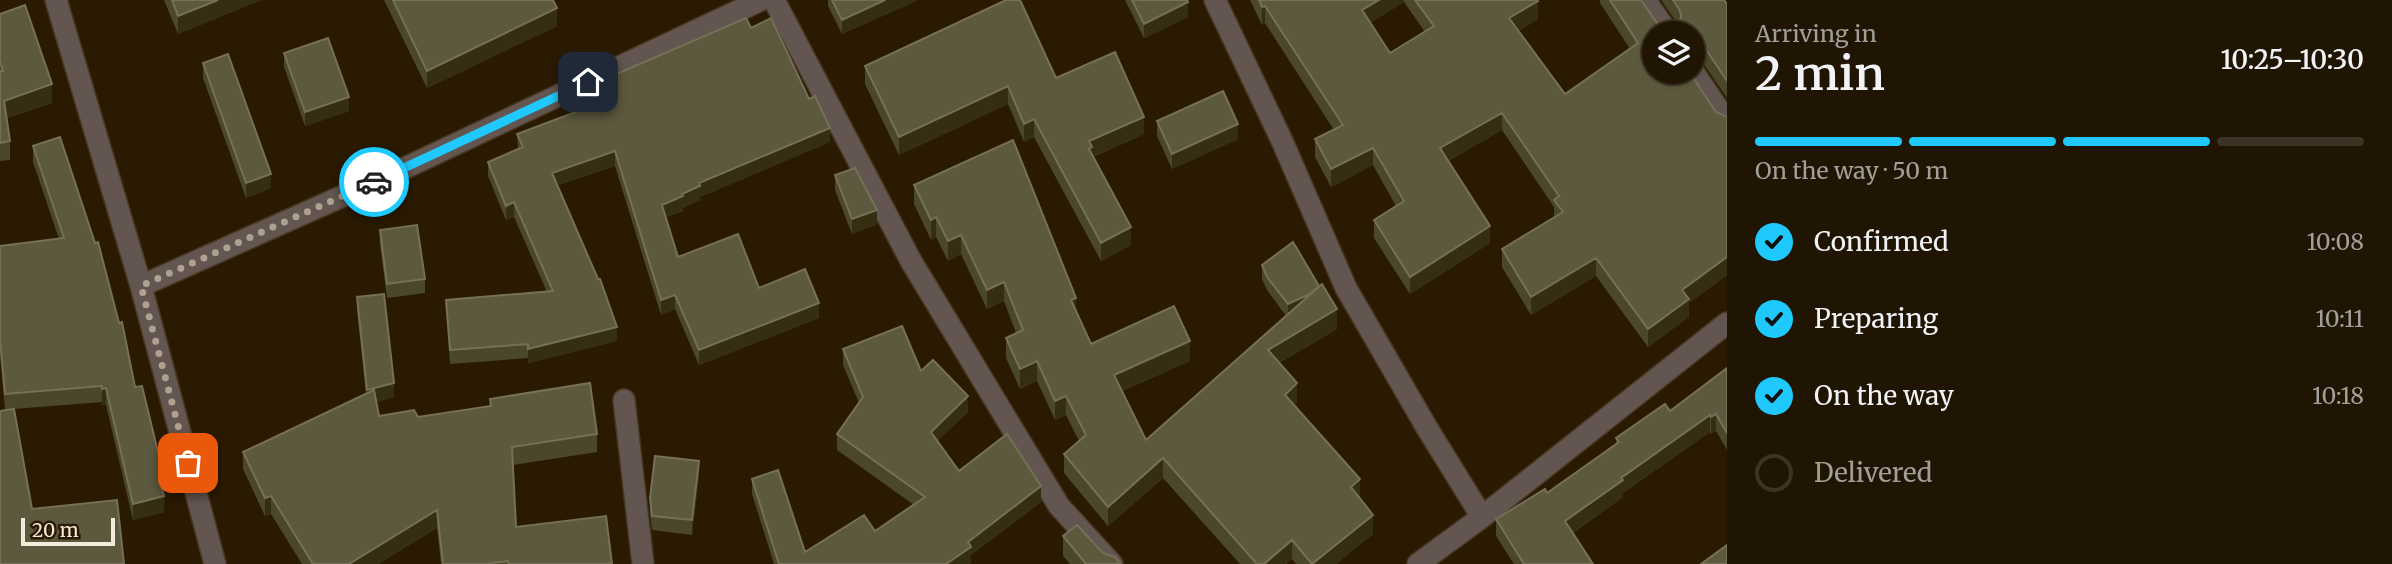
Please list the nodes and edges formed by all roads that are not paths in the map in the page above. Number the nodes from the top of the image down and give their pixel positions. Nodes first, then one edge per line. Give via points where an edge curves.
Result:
1 (56, 0) edge
2 (761, 0) edge
3 (774, 0) edge
4 (1215, 0) edge
5 (1645, 0) edge
6 (1660, 21) edge
7 (1701, 84) edge
8 (1727, 122) edge
9 (141, 286) junction
10 (1727, 323) edge
11 (624, 400) dead end
12 (1482, 517) junction
13 (1422, 563) edge
14 (215, 564) edge
15 (643, 564) edge
16 (1112, 564) edge

1 - 9 street
2 - 9 street via 390,175
3 - 16 street via 918,273 1059,506
4 - 12 street via 1346,288
5 - 6 street
7 - 8 street
9 - 14 street
10 - 12 street
11 - 15 street
12 - 13 street

